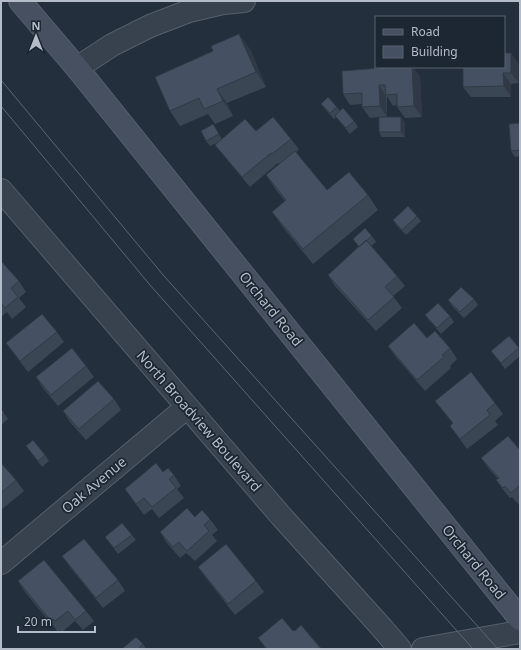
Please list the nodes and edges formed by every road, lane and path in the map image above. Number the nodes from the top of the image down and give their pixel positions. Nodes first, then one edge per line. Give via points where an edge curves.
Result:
1 (20, 1) edge
2 (244, 1) edge
3 (77, 68) junction
4 (1, 190) edge
5 (187, 407) junction
6 (1, 563) edge
7 (520, 620) edge
8 (520, 632) edge
9 (400, 649) edge
10 (423, 649) edge

1 - 3 street, Orchard Road
2 - 3 street via 189,11 150,26
3 - 7 street, Orchard Road
4 - 5 street, North Broadview Boulevard
5 - 6 street, Oak Avenue
5 - 9 street, North Broadview Boulevard
8 - 10 street

